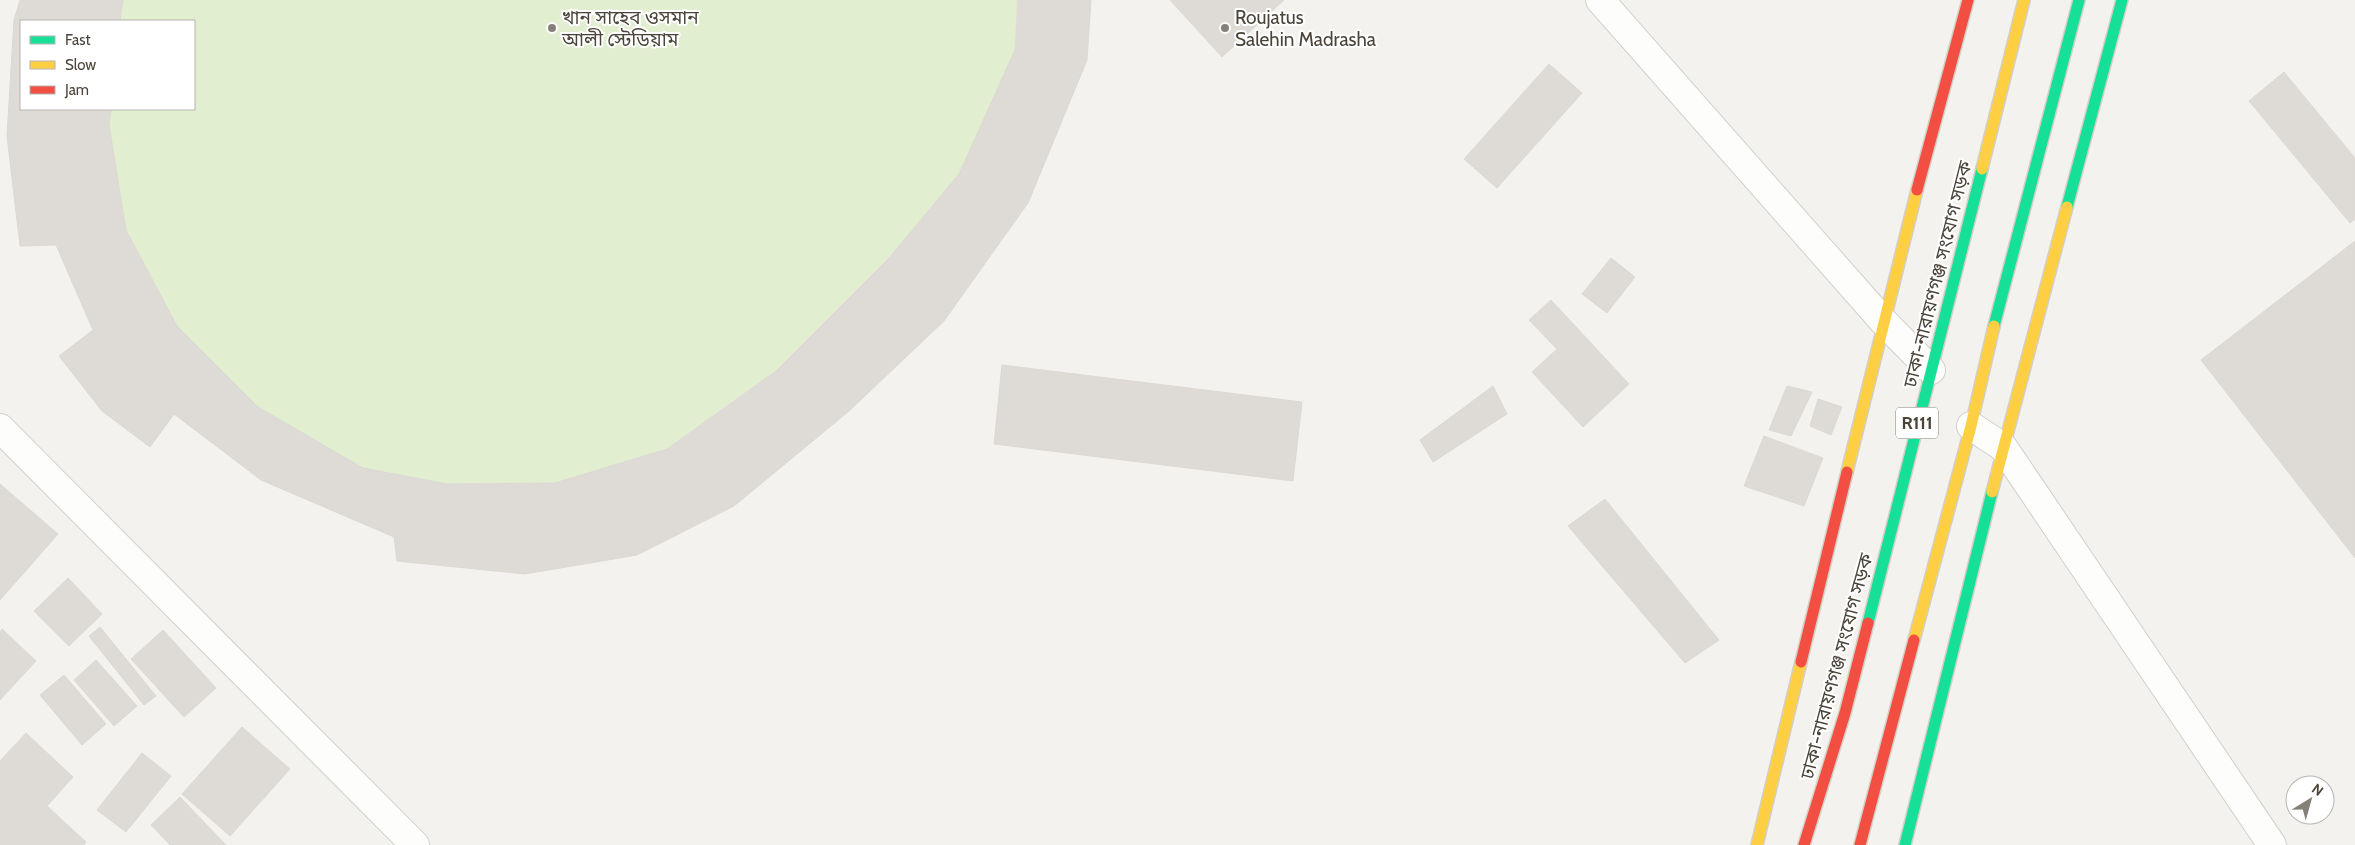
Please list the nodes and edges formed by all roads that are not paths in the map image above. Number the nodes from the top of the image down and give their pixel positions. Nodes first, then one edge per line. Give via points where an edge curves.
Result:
1 (1600, 0) edge
2 (1968, 0) edge
3 (2024, 0) edge
4 (2079, 0) edge
5 (2122, 0) edge
6 (1884, 322) junction
7 (1931, 370) junction
8 (1971, 426) junction
9 (0, 428) edge
10 (2003, 447) junction
11 (415, 845) edge
12 (1757, 845) edge
13 (1804, 845) edge
14 (1860, 845) edge
15 (1905, 845) edge
16 (2272, 845) edge

1 - 6 street
2 - 6 main road
3 - 7 main road, ঢাকা-নারায়ণগঞ্জ সংযোগ সড়ক / R111
4 - 8 main road via 1984,362
5 - 10 main road
6 - 7 street
6 - 12 main road
7 - 13 main road, ঢাকা-নারায়ণগঞ্জ সংযোগ সড়ক / R111 via 1845,713
8 - 10 street
8 - 14 main road
9 - 11 street
10 - 15 main road
10 - 16 street

